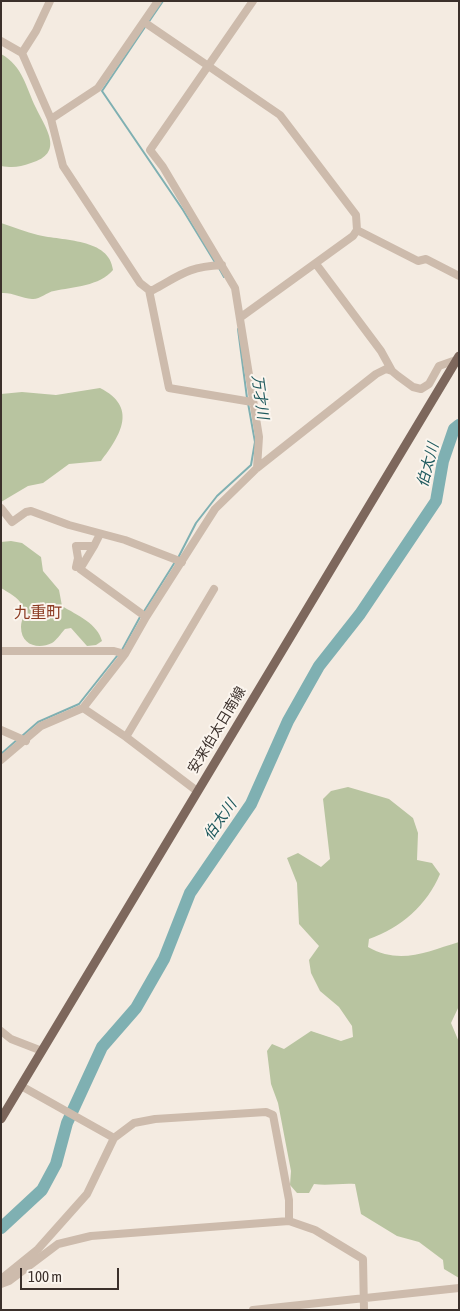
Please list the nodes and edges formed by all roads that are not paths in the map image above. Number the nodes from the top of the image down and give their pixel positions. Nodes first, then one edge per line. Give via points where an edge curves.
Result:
1 (50, 1) edge
2 (158, 1) edge
3 (253, 1) edge
4 (146, 24) junction
5 (1, 41) edge
6 (22, 53) junction
7 (208, 66) junction
8 (51, 119) junction
9 (357, 230) junction
10 (316, 264) junction
11 (218, 266) junction
12 (459, 276) edge
13 (149, 290) junction
14 (241, 317) junction
15 (458, 358) edge
16 (392, 370) junction
17 (249, 402) junction
18 (257, 468) junction
19 (1, 508) edge
20 (100, 534) junction
21 (94, 546) junction
22 (178, 560) junction
23 (76, 567) dead end
24 (214, 589) dead end
25 (143, 615) junction
26 (1, 651) edge
27 (122, 653) junction
28 (83, 708) junction
29 (1, 730) edge
30 (126, 737) junction
31 (22, 738) junction
32 (1, 760) edge
33 (197, 791) junction
34 (1, 1031) edge
35 (42, 1051) junction
36 (22, 1087) junction
37 (1, 1119) edge
38 (112, 1137) junction
39 (290, 1221) junction
40 (1, 1279) edge
41 (1, 1284) edge
42 (459, 1288) edge
43 (363, 1299) junction
44 (285, 1308) edge
45 (253, 1310) edge
46 (364, 1310) edge

1 - 6 street
2 - 4 street
3 - 7 street
4 - 7 street
4 - 8 street via 98,88
5 - 6 street
6 - 8 street
7 - 9 street via 280,115 354,210
7 - 11 street via 150,150 163,167
8 - 13 street via 63,166 130,270
9 - 10 street
9 - 12 street
10 - 14 street
10 - 16 street
11 - 13 street via 190,269
11 - 14 street via 236,288
13 - 17 street via 169,388
14 - 17 street
15 - 16 street via 438,366 429,384 421,389 413,388
15 - 33 main road, 安来伯太日南線
16 - 18 street via 376,374
17 - 18 street via 260,437
18 - 22 street via 215,509
19 - 20 street via 12,522 31,511
20 - 21 street
20 - 22 street
21 - 23 street via 76,546
21 - 25 street via 80,569
22 - 25 street
24 - 30 street
25 - 27 street
26 - 27 street
27 - 28 street
28 - 30 street
28 - 31 street
29 - 31 street
30 - 33 street
31 - 32 street
33 - 35 main road, 安来伯太日南線
34 - 35 street via 11,1039
35 - 36 main road, 安来伯太日南線
36 - 37 main road, 安来伯太日南線
36 - 38 street
38 - 39 street via 134,1124 155,1119 266,1112 273,1115
38 - 40 street via 87,1194 38,1249
39 - 41 street via 83,1238 58,1244
39 - 43 street via 315,1230 363,1259
42 - 43 street
43 - 44 street
43 - 46 street
44 - 45 street

